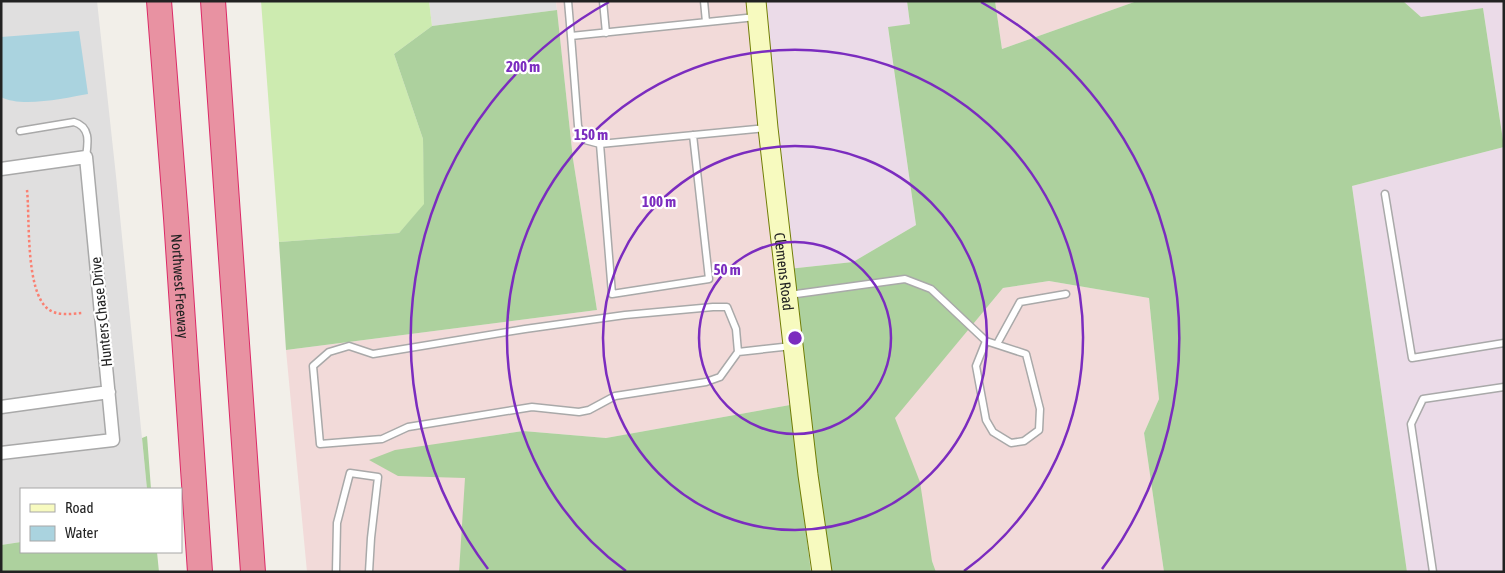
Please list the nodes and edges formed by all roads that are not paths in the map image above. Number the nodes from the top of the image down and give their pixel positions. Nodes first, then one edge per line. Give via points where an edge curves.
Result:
1 (158, 1) edge
2 (213, 1) edge
3 (568, 1) edge
4 (603, 1) edge
5 (704, 1) edge
6 (757, 9) edge
7 (706, 22) junction
8 (606, 33) junction
9 (571, 36) junction
10 (768, 128) junction
11 (20, 131) dead end
12 (693, 135) junction
13 (600, 144) junction
14 (86, 157) junction
15 (1, 169) edge
16 (1385, 194) dead end
17 (1066, 294) dead end
18 (788, 295) junction
19 (986, 341) junction
20 (1504, 343) edge
21 (997, 344) junction
22 (793, 346) junction
23 (738, 352) junction
24 (1504, 387) edge
25 (108, 392) junction
26 (1, 407) edge
27 (1, 454) edge
28 (200, 572) edge
29 (254, 572) edge
30 (336, 572) edge
31 (369, 572) edge
32 (822, 572) edge
33 (1433, 572) edge

1 - 28 highway, Northwest Freeway
2 - 29 highway
3 - 9 lane
4 - 8 lane
5 - 7 lane
6 - 7 lane
6 - 10 street, Clemens Road
7 - 8 lane
8 - 9 lane
9 - 13 lane via 578,126 585,140
10 - 12 lane
10 - 18 street, Clemens Road
11 - 14 lane via 74,122 82,124 88,144
12 - 13 lane
12 - 13 lane via 709,279 612,294
14 - 15 street
14 - 25 street, Hunters Chase Drive
16 - 20 lane via 1412,358
17 - 21 lane via 1020,302
18 - 19 lane via 905,279 931,289
18 - 22 street, Clemens Road
19 - 21 lane
19 - 21 lane via 976,366 986,420 992,432 1011,443 1024,440 1039,430 1040,409 1026,354
22 - 23 lane
22 - 32 street, Clemens Road
23 - 23 lane via 720,377 615,396 579,412 532,407 408,427 382,439 320,444 313,366 329,352 349,346 373,354 525,329 713,306 726,307 736,329
24 - 33 lane via 1423,399 1411,424
25 - 26 street
25 - 27 street, Hunters Chase Drive via 113,440
30 - 31 lane via 337,523 350,473 378,478

